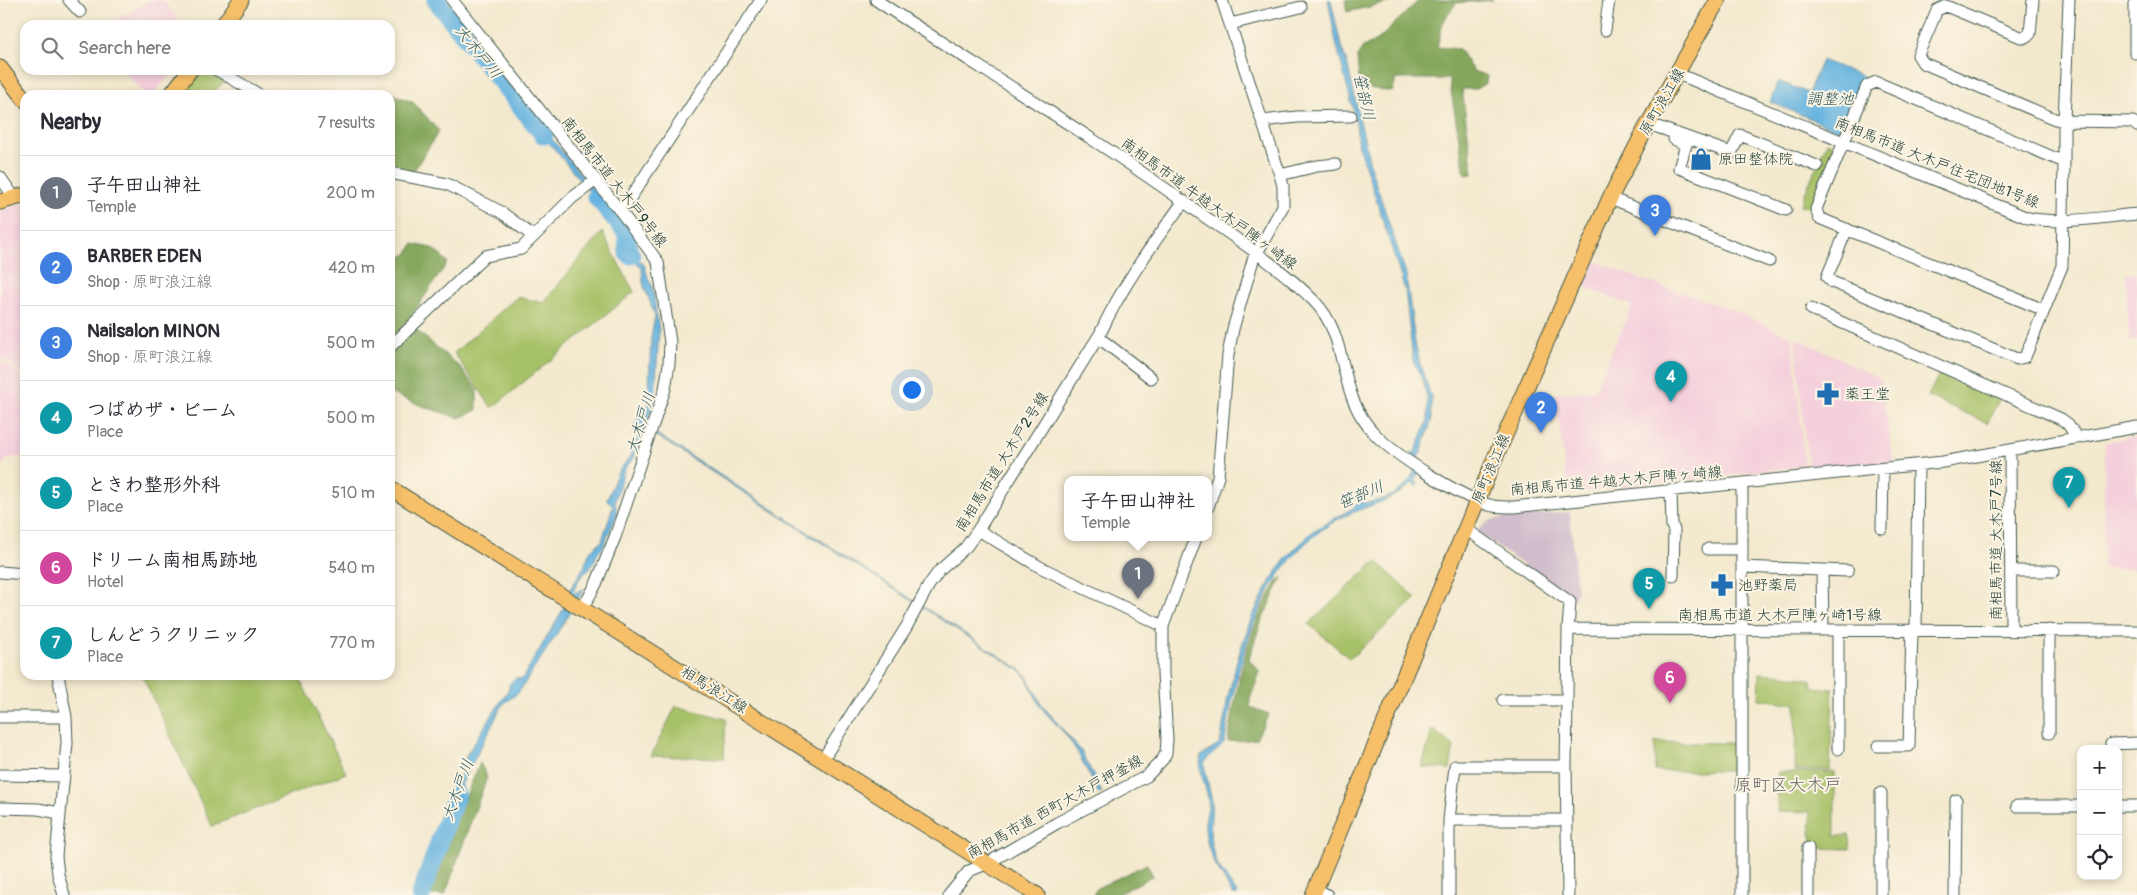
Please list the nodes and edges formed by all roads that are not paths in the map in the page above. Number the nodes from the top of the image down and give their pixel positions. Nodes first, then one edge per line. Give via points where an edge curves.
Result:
1 (69, 0) edge
2 (240, 0) edge
3 (452, 0) edge
4 (761, 0) edge
5 (876, 0) edge
6 (1222, 0) edge
7 (1610, 0) edge
8 (1718, 0) edge
9 (2033, 0) edge
10 (2069, 0) edge
11 (2135, 0) edge
12 (1301, 7) dead end
13 (80, 12) dead end
14 (226, 20) edge
15 (1230, 24) junction
16 (1605, 30) dead end
17 (2135, 53) dead end
18 (0, 68) edge
19 (1678, 74) junction
20 (186, 75) edge
21 (226, 75) edge
22 (175, 90) edge
23 (251, 90) edge
24 (20, 94) edge
25 (1351, 116) dead end
26 (1262, 121) junction
27 (2064, 121) junction
28 (1648, 126) junction
29 (2137, 126) edge
30 (1843, 142) junction
31 (2064, 162) junction
32 (1336, 164) dead end
33 (1817, 166) dead end
34 (395, 174) edge
35 (1280, 175) junction
36 (0, 177) edge
37 (596, 180) junction
38 (13, 198) edge
39 (1610, 198) junction
40 (1184, 201) junction
41 (1786, 210) dead end
42 (621, 212) junction
43 (2137, 214) edge
44 (2063, 221) junction
45 (1847, 229) junction
46 (533, 236) junction
47 (1256, 254) junction
48 (1769, 261) dead end
49 (1811, 308) dead end
50 (2044, 310) junction
51 (1098, 337) junction
52 (395, 342) edge
53 (1151, 378) dead end
54 (2137, 427) edge
55 (2077, 438) junction
56 (2010, 451) junction
57 (1918, 465) junction
58 (1883, 469) junction
59 (1742, 484) junction
60 (395, 491) edge
61 (1671, 491) junction
62 (1212, 494) edge
63 (1478, 501) junction
64 (1882, 528) dead end
65 (1466, 529) junction
66 (978, 530) junction
67 (1195, 541) edge
68 (1708, 549) dead end
69 (1742, 549) junction
70 (1742, 567) junction
71 (1822, 570) junction
72 (1848, 571) dead end
73 (2012, 571) junction
74 (2054, 571) dead end
75 (0, 572) edge
76 (20, 574) edge
77 (1673, 576) dead end
78 (581, 606) junction
79 (1163, 626) junction
80 (1568, 629) junction
81 (1742, 630) junction
82 (1823, 630) junction
83 (1838, 630) junction
84 (1914, 630) junction
85 (2011, 630) junction
86 (2049, 630) junction
87 (2137, 631) edge
88 (59, 680) edge
89 (1503, 700) dead end
90 (1567, 700) junction
91 (0, 717) edge
92 (66, 718) junction
93 (2049, 734) dead end
94 (2137, 743) edge
95 (2111, 744) dead end
96 (1878, 746) dead end
97 (1838, 749) dead end
98 (823, 759) junction
99 (1566, 766) junction
100 (0, 775) edge
101 (64, 776) junction
102 (1881, 793) dead end
103 (1956, 800) dead end
104 (2017, 806) dead end
105 (2077, 806) edge
106 (2122, 806) edge
107 (2137, 806) edge
108 (0, 808) edge
109 (59, 813) junction
110 (1449, 820) junction
111 (1566, 820) junction
112 (1808, 848) dead end
113 (986, 864) junction
114 (1318, 893) edge
115 (64, 895) edge
116 (949, 895) edge
117 (1037, 895) edge
118 (1449, 895) edge
119 (1568, 895) edge
120 (1742, 895) edge
121 (1808, 895) edge
122 (1881, 895) edge
123 (1955, 895) edge

1 - 13 street
2 - 14 main road
3 - 37 street, 南相馬市道 大木戸9号線
4 - 42 street
5 - 40 street, 南相馬市道 牛越大木戸陣ヶ崎線
6 - 15 street
7 - 16 street
8 - 19 main road, 原町浪江線
9 - 27 street via 2030,34 2022,38 1946,6 1937,10 1918,55 1923,64
10 - 27 street
11 - 17 street
12 - 15 street
15 - 26 street
18 - 24 main road
19 - 28 main road, 原町浪江線
19 - 30 street, 南相馬市道 大木戸住宅団地1号線
20 - 22 main road
21 - 23 street
25 - 26 street
26 - 35 street
27 - 29 street via 2133,122
27 - 31 street
28 - 33 street via 1731,153 1740,135
28 - 39 main road, 原町浪江線
28 - 41 street via 1686,145 1679,168
30 - 31 street via 1867,86 1876,82
30 - 44 street, 南相馬市道 大木戸住宅団地1号線 via 2014,213 2039,220
30 - 45 street via 1816,209 1819,218
31 - 44 street
32 - 35 street
34 - 46 street via 447,184 501,212
35 - 47 street via 1283,206
36 - 38 street
37 - 42 street, 南相馬市道 大木戸9号線
37 - 46 street
39 - 48 street
39 - 63 main road, 原町浪江線
40 - 47 street, 南相馬市道 牛越大木戸陣ヶ崎線
40 - 51 street, 南相馬市道 大木戸2号線 via 1136,271
42 - 78 street, 南相馬市道 大木戸9号線 via 659,267 668,321 669,364 658,414 615,537 596,584
43 - 44 street, 南相馬市道 大木戸住宅団地1号線
44 - 50 street via 2062,266
45 - 50 street
45 - 50 street via 1827,277 1832,282 2017,359 2024,357
46 - 52 street via 517,251 485,256
47 - 62 street via 1228,355 1218,477
47 - 63 street, 南相馬市道 牛越大木戸陣ヶ崎線 via 1300,288 1325,314 1333,328 1356,408 1376,436 1431,475
49 - 55 street via 2061,419
51 - 53 street
51 - 66 street, 南相馬市道 大木戸2号線
54 - 55 street, 南相馬市道 牛越大木戸陣ヶ崎線
55 - 56 street, 南相馬市道 牛越大木戸陣ヶ崎線
56 - 57 street, 南相馬市道 牛越大木戸陣ヶ崎線
56 - 73 street, 南相馬市道 大木戸7号線
57 - 58 street, 南相馬市道 牛越大木戸陣ヶ崎線
57 - 84 street
58 - 59 street, 南相馬市道 牛越大木戸陣ヶ崎線
58 - 64 street
59 - 61 street, 南相馬市道 牛越大木戸陣ヶ崎線
59 - 69 street
60 - 78 main road, 相馬浪江線
61 - 63 street, 南相馬市道 牛越大木戸陣ヶ崎線 via 1514,507
61 - 77 street
63 - 65 main road, 原町浪江線
65 - 80 street via 1570,602
65 - 114 main road, 原町浪江線
66 - 79 street via 1040,567
66 - 98 street, 南相馬市道 大木戸2号線 via 929,586
67 - 79 street, 南相馬市道 西町大木戸押釜線
68 - 69 street
69 - 70 street
70 - 71 street
70 - 81 street
71 - 72 street
71 - 82 street
73 - 74 street
73 - 85 street, 南相馬市道 大木戸7号線
75 - 76 street
78 - 98 main road, 相馬浪江線
79 - 113 street, 南相馬市道 西町大木戸押釜線 via 1167,739 1163,759 1147,776
80 - 81 street, 南相馬市道 大木戸陣ヶ崎1号線
80 - 90 street
81 - 82 street, 南相馬市道 大木戸陣ヶ崎1号線
81 - 120 street
82 - 83 street, 南相馬市道 大木戸陣ヶ崎1号線
83 - 84 street, 南相馬市道 大木戸陣ヶ崎1号線
83 - 97 street
84 - 85 street, 南相馬市道 大木戸陣ヶ崎1号線
84 - 96 street via 1909,746
85 - 86 street, 南相馬市道 大木戸陣ヶ崎1号線
86 - 87 street, 南相馬市道 大木戸陣ヶ崎1号線
86 - 93 street
88 - 92 street
89 - 90 street
90 - 99 street
91 - 92 street
92 - 101 street
94 - 95 street
98 - 113 main road, 相馬浪江線
99 - 110 street via 1455,766
99 - 111 street
100 - 101 street
101 - 109 street
102 - 122 street
103 - 123 street
104 - 105 street
106 - 107 street
108 - 109 street via 38,808
109 - 115 street via 56,856
110 - 111 street
110 - 118 street
111 - 119 street
112 - 121 street
113 - 116 street, 南相馬市道 西町大木戸押釜線 via 970,871
113 - 117 main road, 相馬浪江線

